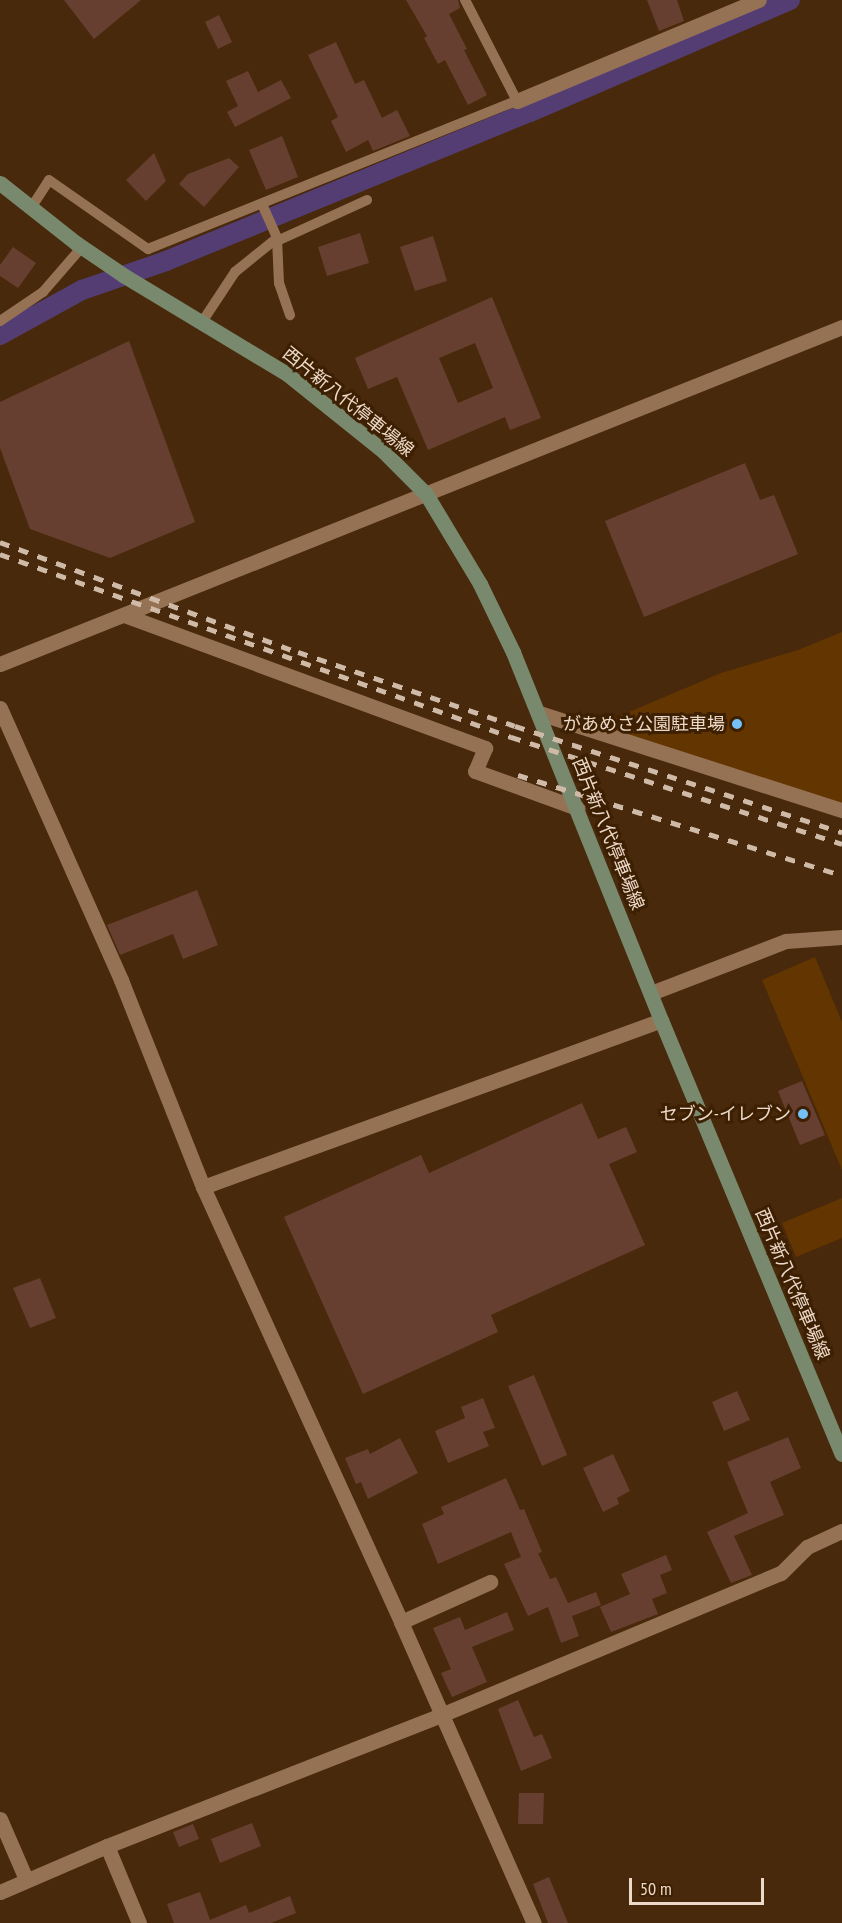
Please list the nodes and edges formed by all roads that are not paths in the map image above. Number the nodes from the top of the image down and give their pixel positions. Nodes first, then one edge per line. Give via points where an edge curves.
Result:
1 (465, 0) edge
2 (759, 0) edge
3 (517, 101) junction
4 (0, 183) edge
5 (368, 200) dead end
6 (263, 205) junction
7 (31, 208) junction
8 (277, 239) junction
9 (82, 247) junction
10 (290, 315) dead end
11 (0, 321) edge
12 (201, 322) junction
13 (842, 327) edge
14 (426, 494) junction
15 (124, 615) junction
16 (0, 664) edge
17 (0, 708) edge
18 (538, 713) junction
19 (577, 808) junction
20 (842, 810) edge
21 (842, 937) edge
22 (651, 993) junction
23 (661, 1020) junction
24 (203, 1187) junction
25 (842, 1454) edge
26 (842, 1531) edge
27 (490, 1582) dead end
28 (401, 1622) junction
29 (441, 1715) junction
30 (0, 1819) edge
31 (108, 1846) junction
32 (26, 1880) junction
33 (0, 1892) edge
34 (139, 1923) edge
35 (534, 1923) edge

1 - 3 lane
2 - 3 street
3 - 6 lane
4 - 7 main road, 西片新八代停車場線
5 - 8 lane
6 - 7 lane via 148,249 49,180
6 - 8 lane
7 - 9 main road, 西片新八代停車場線
8 - 10 lane via 279,283
8 - 12 lane via 235,272
9 - 11 lane via 43,292
9 - 12 main road, 西片新八代停車場線
12 - 14 main road, 西片新八代停車場線 via 287,374 382,451
13 - 14 street
14 - 15 street
14 - 18 main road, 西片新八代停車場線 via 480,584
15 - 16 street
15 - 19 street via 485,748 475,771
17 - 24 street via 121,980
18 - 19 main road, 西片新八代停車場線
18 - 20 street
19 - 22 main road, 西片新八代停車場線
21 - 22 street via 786,941
22 - 23 main road, 西片新八代停車場線
23 - 24 street
23 - 25 main road, 西片新八代停車場線
24 - 28 street
26 - 29 street via 807,1547 781,1573
27 - 28 street
28 - 29 street
29 - 31 street
29 - 35 street
30 - 32 street
31 - 32 street
31 - 34 street
32 - 33 street

